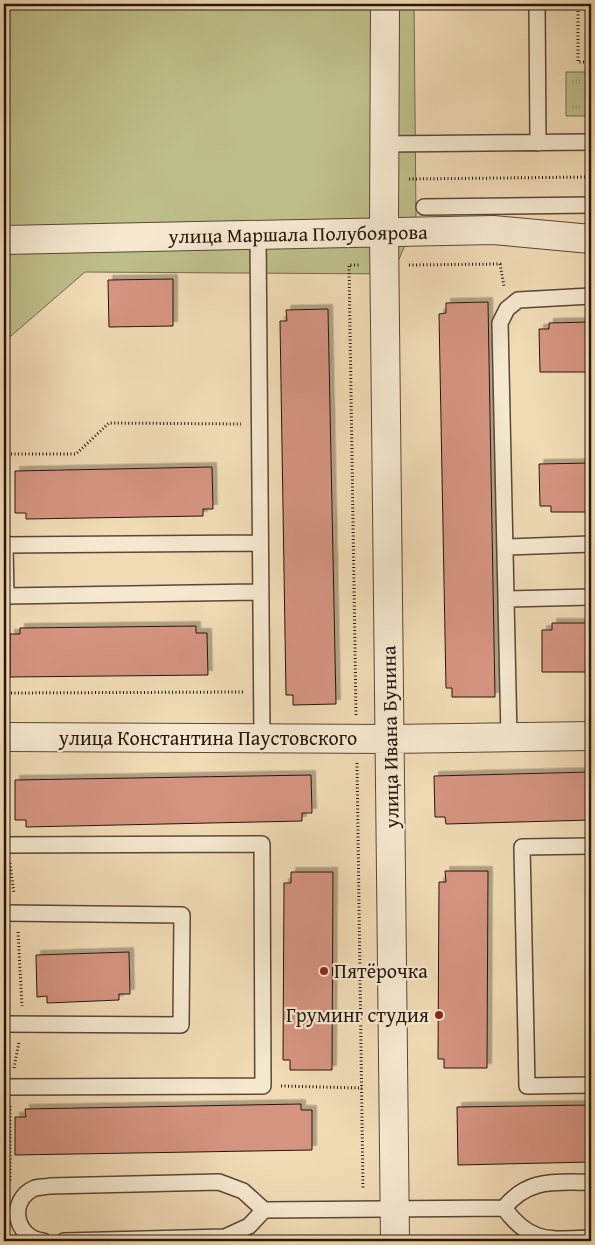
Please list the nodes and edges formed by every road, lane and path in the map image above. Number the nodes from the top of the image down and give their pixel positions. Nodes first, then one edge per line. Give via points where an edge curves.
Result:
1 (385, 4) edge
2 (536, 4) edge
3 (578, 4) edge
4 (591, 62) edge
5 (591, 142) edge
6 (538, 143) junction
7 (384, 144) junction
8 (591, 177) edge
9 (408, 180) dead end
10 (591, 205) edge
11 (424, 207) dead end
12 (384, 232) junction
13 (258, 235) junction
14 (591, 238) edge
15 (4, 240) edge
16 (591, 296) edge
17 (259, 425) junction
18 (4, 454) edge
19 (260, 543) junction
20 (591, 544) edge
21 (505, 547) junction
22 (261, 592) junction
23 (591, 597) edge
24 (506, 599) junction
25 (262, 692) junction
26 (4, 694) edge
27 (591, 736) edge
28 (4, 737) edge
29 (509, 737) junction
30 (262, 738) junction
31 (390, 739) junction
32 (5, 845) edge
33 (591, 846) edge
34 (10, 913) edge
35 (4, 1024) edge
36 (22, 1024) junction
37 (591, 1085) edge
38 (263, 1086) junction
39 (7, 1087) edge
40 (362, 1088) dead end
41 (591, 1182) edge
42 (10, 1183) dead end
43 (504, 1208) junction
44 (264, 1210) junction
45 (395, 1210) junction
46 (591, 1238) edge
47 (43, 1241) edge
48 (64, 1241) edge
49 (395, 1241) edge

1 - 7 street, улица Ивана Бунина
2 - 6 lane
3 - 4 path via 578,62
5 - 6 lane
6 - 7 lane
7 - 12 street, улица Ивана Бунина
8 - 9 path
10 - 11 lane
12 - 13 street, улица Маршала Полубоярова
12 - 14 street, улица Маршала Полубоярова via 493,230
12 - 31 street, улица Ивана Бунина
13 - 15 street, улица Маршала Полубоярова
13 - 17 lane
16 - 21 lane via 518,300 500,323
17 - 18 path via 109,423 76,454
17 - 19 lane
19 - 22 lane
19 - 22 lane via 5,545 6,596
20 - 21 lane
21 - 24 lane
22 - 25 lane
23 - 24 lane
24 - 29 lane
25 - 26 path
25 - 30 lane
27 - 29 street, улица Константина Паустовского
28 - 30 street, улица Константина Паустовского
28 - 32 path
29 - 31 street, улица Константина Паустовского
30 - 31 street, улица Константина Паустовского
31 - 45 street, улица Ивана Бунина
32 - 34 path
32 - 38 lane via 262,844
33 - 37 lane via 522,847 527,1086
34 - 36 path
34 - 36 lane via 182,915 181,1026
35 - 36 lane
36 - 39 path
38 - 39 lane
38 - 40 path
39 - 42 path
41 - 43 lane via 533,1185 513,1197
43 - 45 lane
43 - 46 lane via 514,1220 542,1239
44 - 45 lane
44 - 47 lane via 243,1191 219,1182 35,1188 24,1196 16,1213 23,1232
44 - 48 lane via 249,1226 225,1237
45 - 49 street, улица Ивана Бунина

